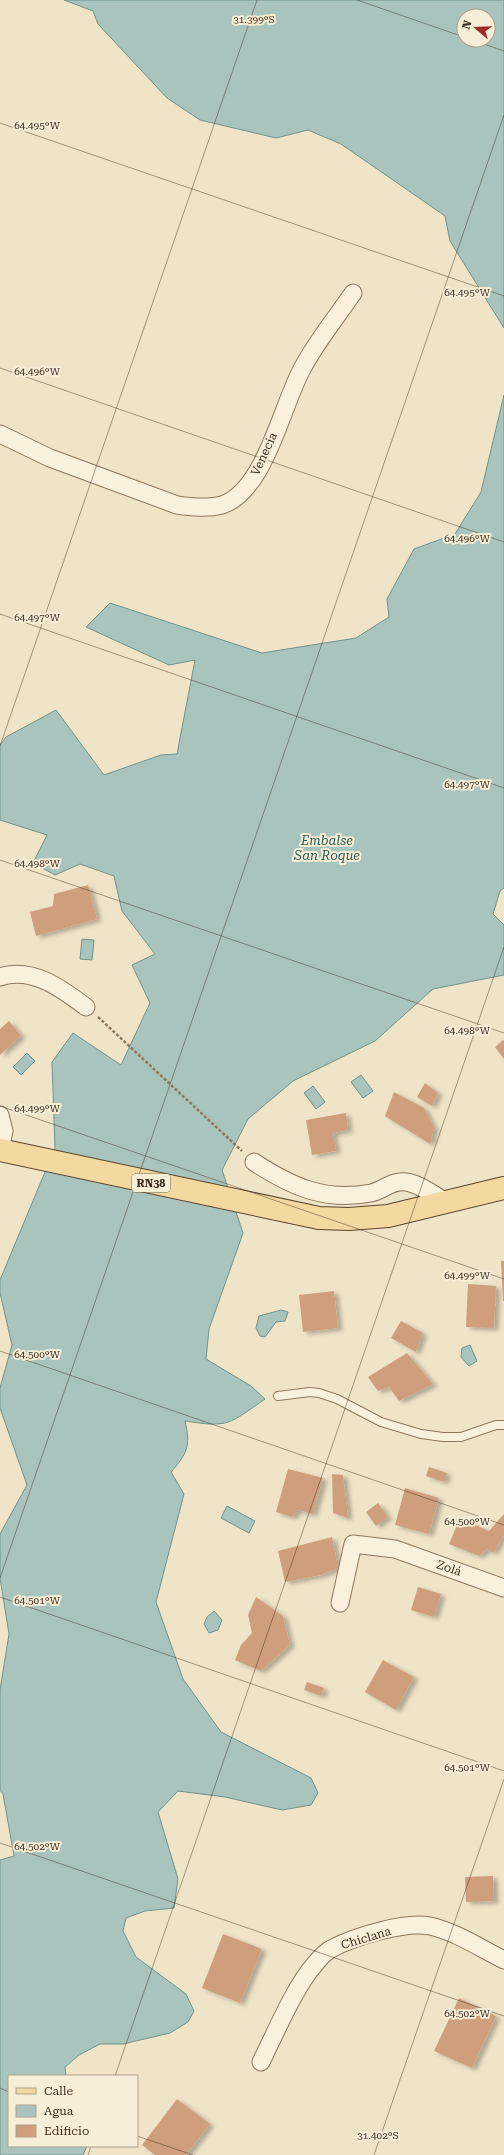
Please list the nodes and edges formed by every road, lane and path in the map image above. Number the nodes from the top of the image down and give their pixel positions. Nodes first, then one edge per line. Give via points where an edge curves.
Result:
1 (353, 293) dead end
2 (0, 434) edge
3 (0, 977) edge
4 (86, 1007) joint
5 (0, 1115) edge
6 (0, 1150) edge
7 (254, 1162) joint
8 (504, 1188) edge
9 (446, 1202) junction
10 (278, 1396) dead end
11 (504, 1425) edge
12 (504, 1588) edge
13 (340, 1603) dead end
14 (504, 1960) edge
15 (261, 2062) dead end

1 - 2 street, Venecia via 302,368 265,459 254,478 240,493 223,505 196,508 177,505 50,458
3 - 4 street via 22,974 42,978
4 - 7 path
5 - 6 street via 4,1131
6 - 9 main road, RN38 via 301,1215 335,1219 375,1218
7 - 9 street via 283,1180 330,1196 373,1192 394,1182 406,1182
8 - 9 main road, RN38
10 - 11 lane via 319,1393 337,1399 381,1422 421,1434 443,1437 461,1437 496,1425
12 - 13 street, Zolá via 394,1549 353,1544
14 - 15 street, Chiclana via 429,1926 409,1925 354,1939 329,1950 314,1964 304,1978

